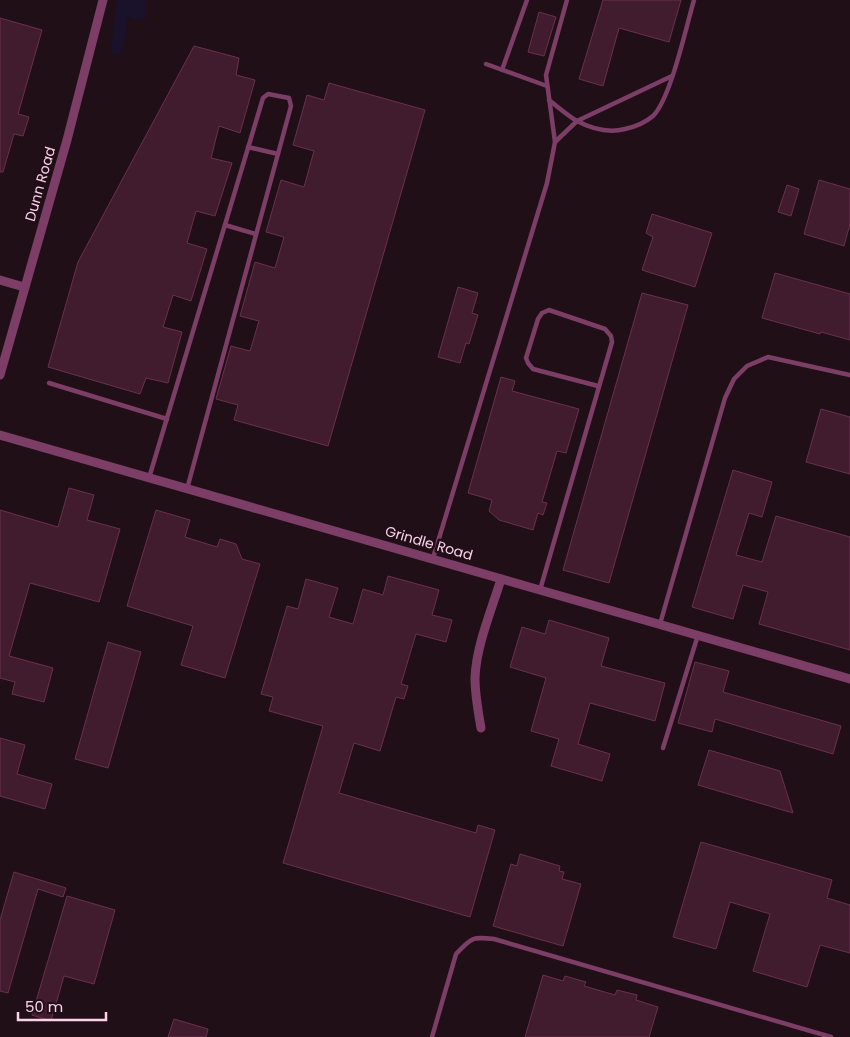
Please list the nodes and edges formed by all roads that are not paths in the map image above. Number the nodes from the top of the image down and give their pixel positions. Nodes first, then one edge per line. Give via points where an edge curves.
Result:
1 (103, 0) edge
2 (527, 0) edge
3 (567, 0) edge
4 (694, 0) edge
5 (486, 64) dead end
6 (502, 70) junction
7 (672, 76) junction
8 (547, 86) junction
9 (549, 100) junction
10 (577, 121) junction
11 (554, 142) junction
12 (248, 147) junction
13 (278, 154) junction
14 (225, 226) junction
15 (256, 234) junction
16 (0, 280) edge
17 (24, 287) junction
18 (0, 375) edge
19 (850, 375) edge
20 (49, 383) dead end
21 (598, 386) junction
22 (167, 419) junction
23 (0, 435) edge
24 (150, 478) junction
25 (187, 489) junction
26 (433, 558) junction
27 (501, 579) junction
28 (540, 590) junction
29 (660, 624) junction
30 (698, 636) junction
31 (850, 679) edge
32 (481, 728) dead end
33 (663, 748) dead end
34 (432, 1037) edge
35 (832, 1037) edge

1 - 17 street, Dunn Road
2 - 6 lane
3 - 8 lane via 549,62
4 - 7 lane
5 - 6 lane
6 - 8 lane
7 - 10 lane
7 - 10 lane via 661,104 642,123 615,131
8 - 9 lane
9 - 10 lane
9 - 11 lane
10 - 11 lane
11 - 26 lane via 547,183 532,236
12 - 13 lane
12 - 13 lane via 265,95 288,98 291,106
12 - 14 lane
13 - 15 lane
14 - 15 lane
14 - 22 lane
15 - 25 lane
16 - 17 street
17 - 18 street, Dunn Road
19 - 29 lane via 768,357 747,366 734,379 724,398
20 - 22 lane
21 - 21 lane via 612,342 608,333 548,310 542,313 526,358 528,363 533,369
21 - 28 lane
22 - 24 lane
23 - 24 street, Grindle Road
24 - 25 street, Grindle Road
25 - 26 street, Grindle Road
26 - 27 street, Grindle Road
27 - 28 street, Grindle Road
27 - 32 street via 475,676
28 - 29 street, Grindle Road
29 - 30 street, Grindle Road
30 - 31 street, Grindle Road
30 - 33 lane
34 - 35 lane via 456,954 476,937 494,939

